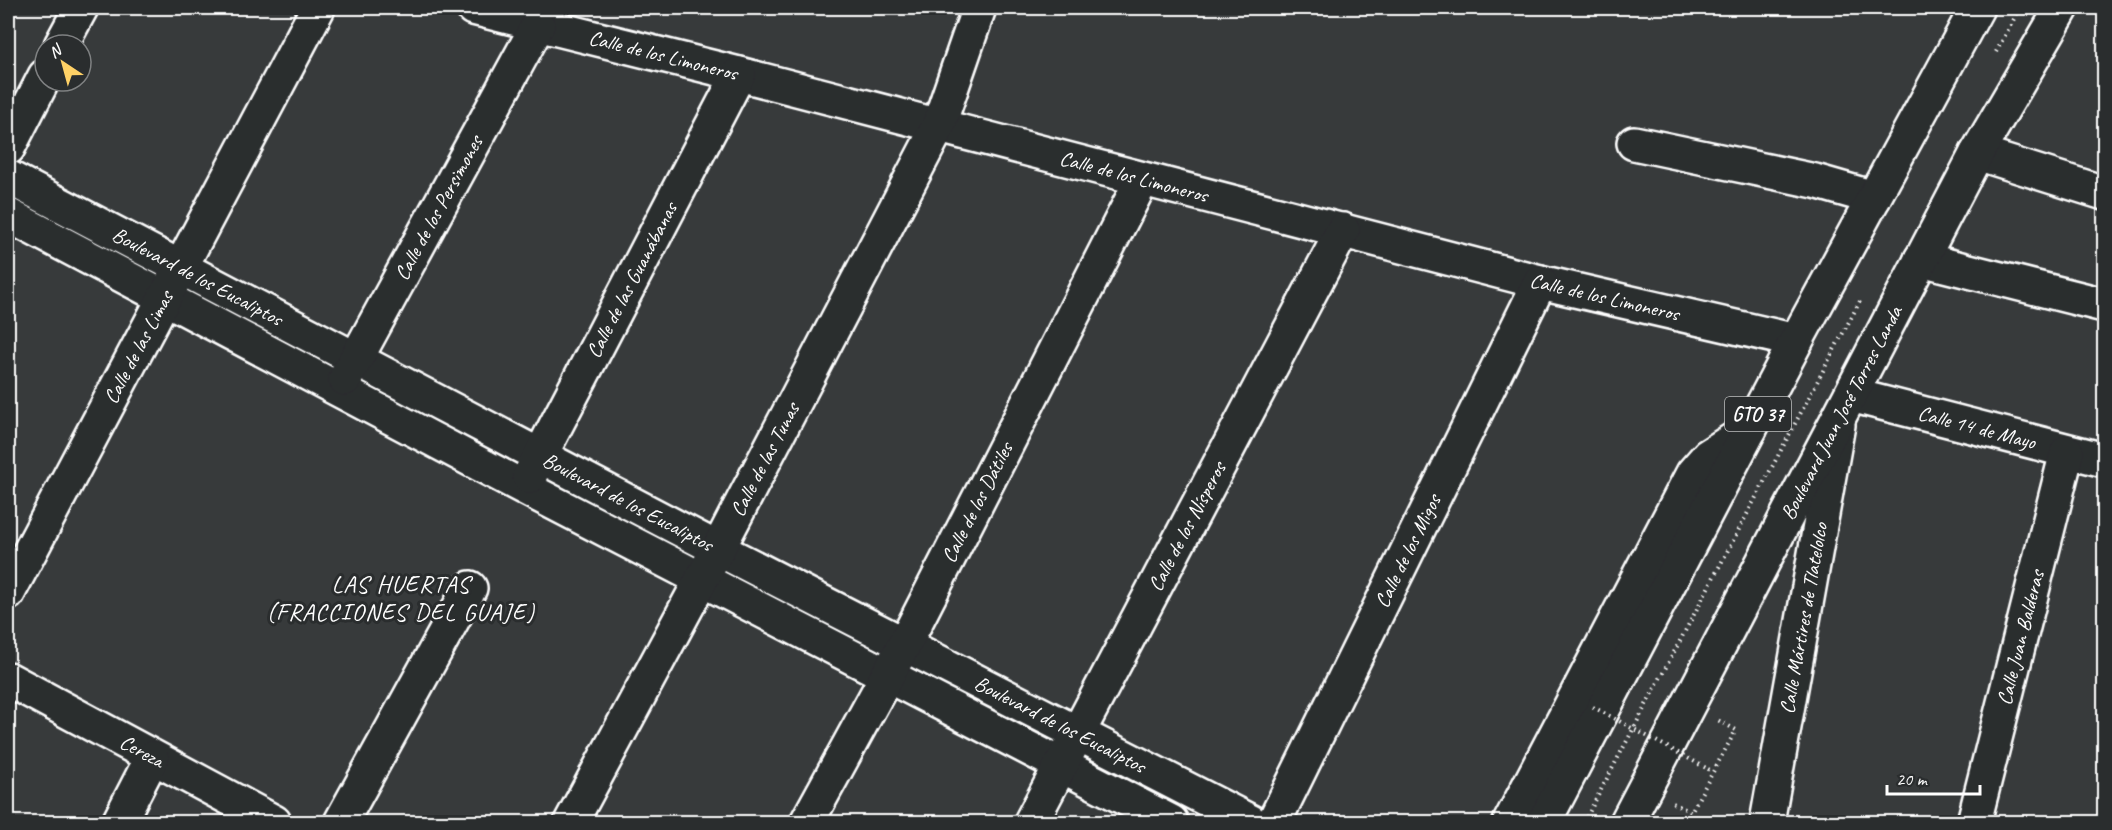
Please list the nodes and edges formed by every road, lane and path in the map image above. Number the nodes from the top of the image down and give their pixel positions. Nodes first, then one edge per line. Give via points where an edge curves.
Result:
1 (81, 8) edge
2 (318, 8) edge
3 (472, 8) edge
4 (979, 8) edge
5 (1977, 8) edge
6 (2020, 8) edge
7 (2062, 8) edge
8 (538, 25) junction
9 (67, 33) edge
10 (1992, 60) dead end
11 (738, 74) junction
12 (36, 93) edge
13 (938, 127) junction
14 (1634, 143) dead end
15 (8, 148) edge
16 (1977, 153) junction
17 (8, 177) edge
18 (1143, 180) junction
19 (2104, 193) edge
20 (1874, 198) junction
21 (8, 215) edge
22 (1343, 230) junction
23 (1921, 259) junction
24 (182, 268) junction
25 (1539, 282) junction
26 (165, 299) junction
27 (1861, 299) dead end
28 (2104, 305) edge
29 (1796, 341) junction
30 (355, 360) junction
31 (339, 390) junction
32 (1846, 404) junction
33 (1750, 429) junction
34 (2067, 452) junction
35 (539, 456) junction
36 (2104, 460) edge
37 (523, 487) junction
38 (717, 549) junction
39 (701, 580) junction
40 (470, 588) dead end
41 (8, 593) edge
42 (903, 645) junction
43 (887, 676) junction
44 (8, 679) edge
45 (1593, 707) dead end
46 (1736, 730) dead end
47 (1077, 735) junction
48 (152, 758) junction
49 (1061, 765) junction
50 (1713, 772) junction
51 (1691, 812) dead end
52 (119, 822) edge
53 (274, 822) edge
54 (341, 822) edge
55 (572, 822) edge
56 (807, 822) edge
57 (1031, 822) edge
58 (1171, 822) edge
59 (1251, 822) edge
60 (1274, 822) edge
61 (1510, 822) edge
62 (1544, 822) edge
63 (1584, 822) edge
64 (1627, 822) edge
65 (1767, 822) edge
66 (1974, 822) edge

1 - 9 street
2 - 24 street, Calle de las Limas
3 - 8 street, Calle de los Limoneros
4 - 13 street, Calle de las Tunas
5 - 20 street, GTO 37
6 - 10 path
7 - 16 street, Boulevard Juan José Torres Landa
8 - 11 street, Calle de los Limoneros
8 - 30 street, Calle de los Persimones
11 - 13 street, Calle de los Limoneros
11 - 35 street, Calle de las Guanábanas
12 - 15 street
13 - 18 street, Calle de los Limoneros
13 - 38 street, Calle de las Tunas
14 - 20 street via 1815,180
16 - 19 street
16 - 23 street, Boulevard Juan José Torres Landa
17 - 24 street, Boulevard de los Eucaliptos
18 - 22 street, Calle de los Limoneros
18 - 42 street, Calle de los Dátiles
20 - 29 street, GTO 37
21 - 26 street, Boulevard de los Eucaliptos
22 - 25 street, Calle de los Limoneros
22 - 47 street, Calle de los Nísperos
23 - 28 street
23 - 32 street, Boulevard Juan José Torres Landa
24 - 26 street, Calle de las Limas
24 - 30 street, Boulevard de los Eucaliptos
25 - 29 street, Calle de los Limoneros
25 - 60 street, Calle de los Migos
26 - 31 street, Boulevard de los Eucaliptos
26 - 41 street, Calle de las Limas
27 - 63 path
29 - 33 street, GTO 37
30 - 31 street, Calle de los Persimones
30 - 35 street, Boulevard de los Eucaliptos
31 - 37 street, Boulevard de los Eucaliptos
32 - 34 street, Calle 14 de Mayo
32 - 64 street, Boulevard Juan José Torres Landa
32 - 65 street, Calle Mártires de Tlatelolco
33 - 61 street via 1708,456 1693,473
33 - 62 street, GTO 37
34 - 36 street, Calle 14 de Mayo
34 - 66 street, Calle Juan Balderas
35 - 37 street, Calle de las Guanábanas
35 - 38 street, Boulevard de los Eucaliptos
37 - 39 street, Boulevard de los Eucaliptos
38 - 39 street, Calle de las Tunas
38 - 42 street, Boulevard de los Eucaliptos
39 - 43 street, Boulevard de los Eucaliptos
39 - 55 street, Calle de las Tunas
40 - 54 street
42 - 43 street, Calle de los Dátiles
42 - 47 street, Boulevard de los Eucaliptos
43 - 49 street, Boulevard de los Eucaliptos
43 - 56 street, Calle de los Dátiles
44 - 48 street, Cereza
45 - 50 path, bridge
46 - 50 path
47 - 49 street, Calle de los Nísperos
47 - 59 street, Boulevard de los Eucaliptos
48 - 52 street
48 - 53 street, Cereza
49 - 57 street, Calle de los Nísperos
49 - 58 street, Boulevard de los Eucaliptos
50 - 51 path

